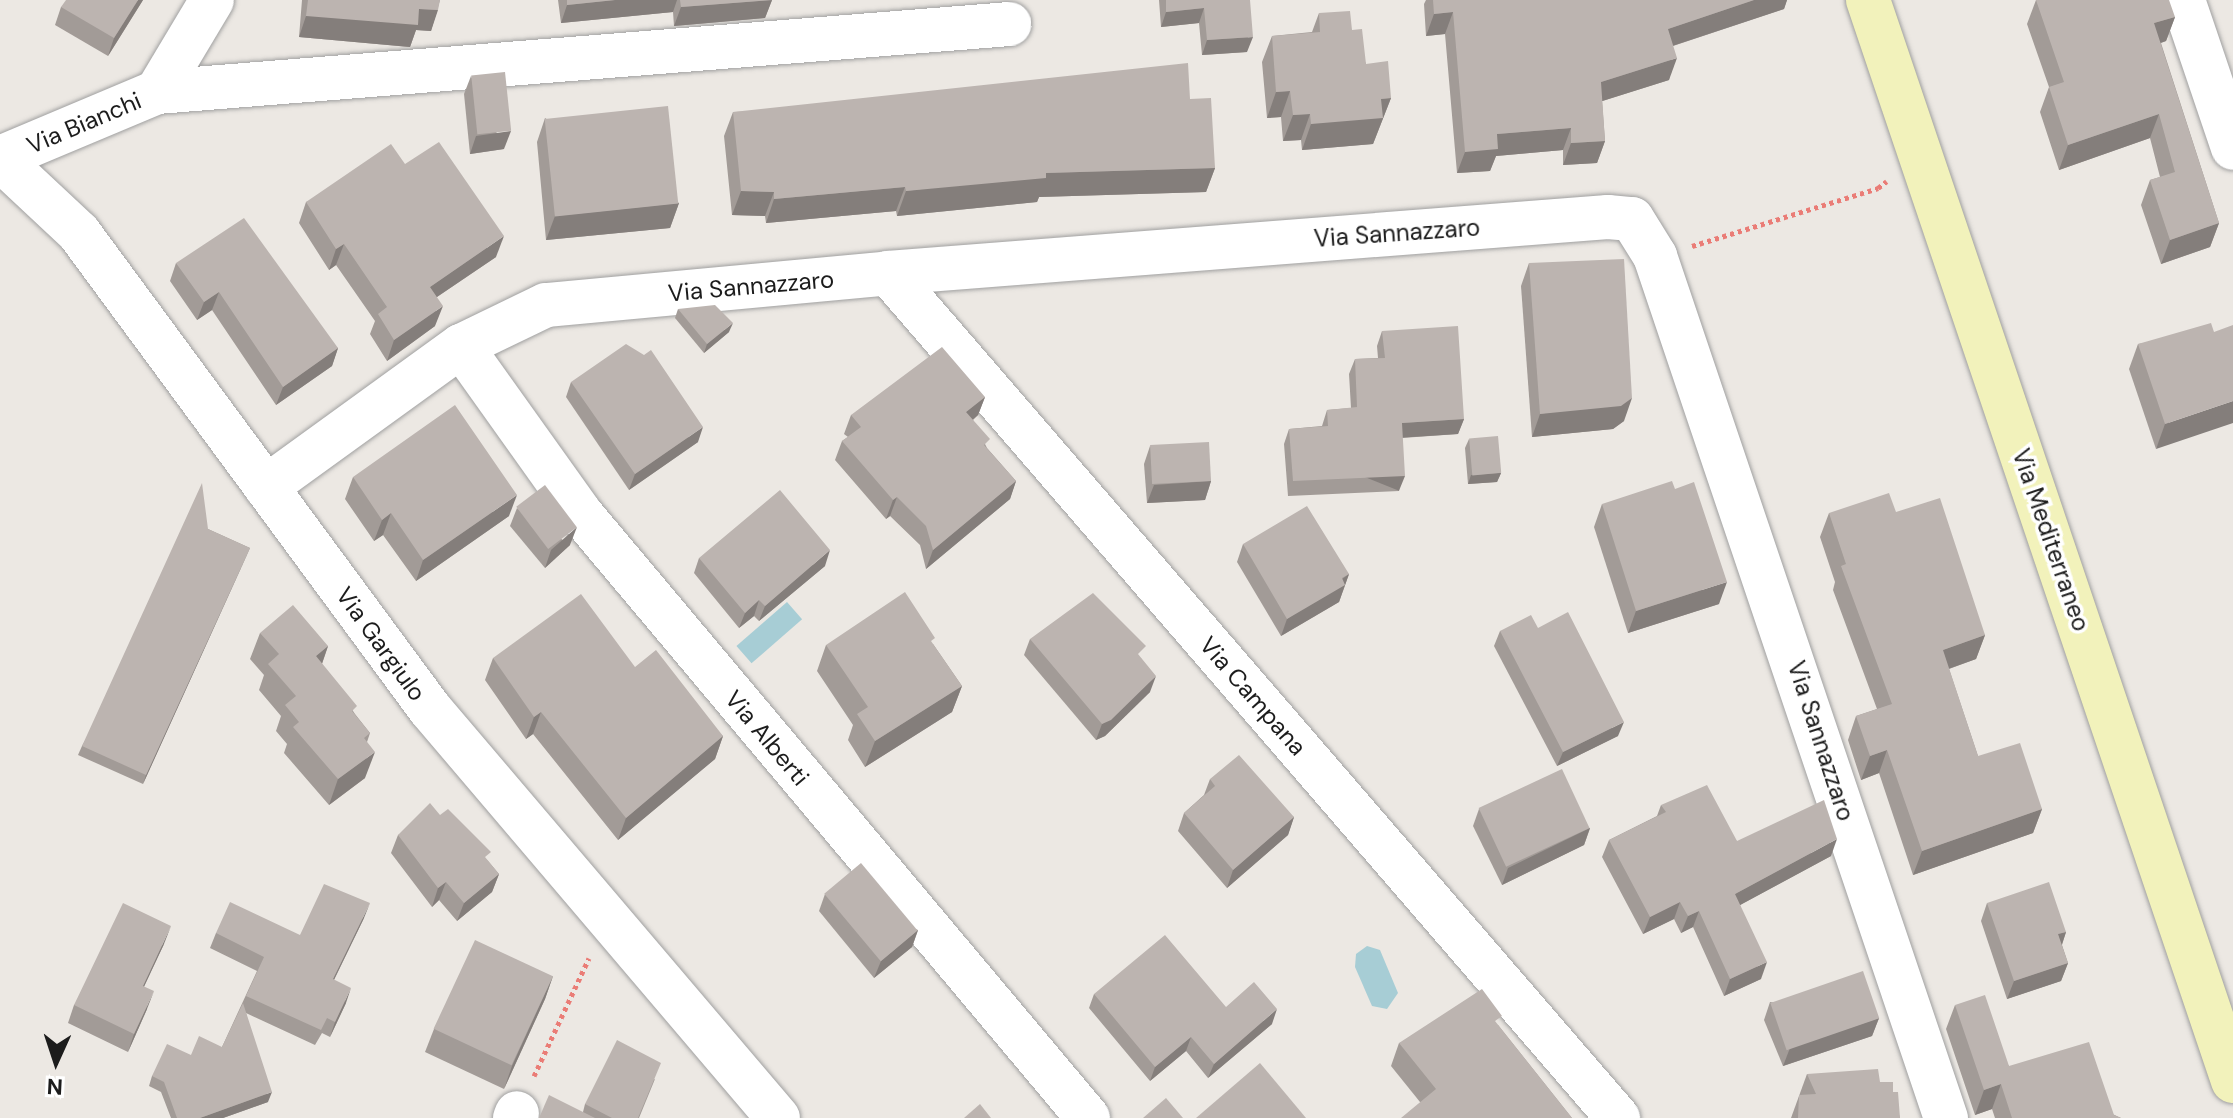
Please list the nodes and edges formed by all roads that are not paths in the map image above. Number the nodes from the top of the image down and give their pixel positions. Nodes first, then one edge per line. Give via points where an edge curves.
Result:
1 (212, 0) edge
2 (1868, 0) edge
3 (2183, 0) edge
4 (1009, 24) dead end
5 (157, 92) junction
6 (2233, 148) edge
7 (0, 158) edge
8 (888, 273) junction
9 (461, 346) junction
10 (266, 487) junction
11 (2233, 1081) edge
12 (778, 1118) edge
13 (1088, 1118) edge
14 (1618, 1118) edge
15 (1946, 1118) edge

1 - 5 street, Via Bianchi
2 - 11 main road, Via Mediterraneo
3 - 6 street
4 - 5 street
5 - 7 street, Via Bianchi
7 - 10 street, Via Gargiulo via 79,233
8 - 9 street, Via Sannazzaro via 546,305
8 - 14 street, Via Campana
8 - 15 street, Via Sannazzaro via 1632,219 1655,256
9 - 10 street, Via Sannazzaro
9 - 13 street, Via Alberti via 580,513
10 - 12 street, Via Gargiulo via 430,709

